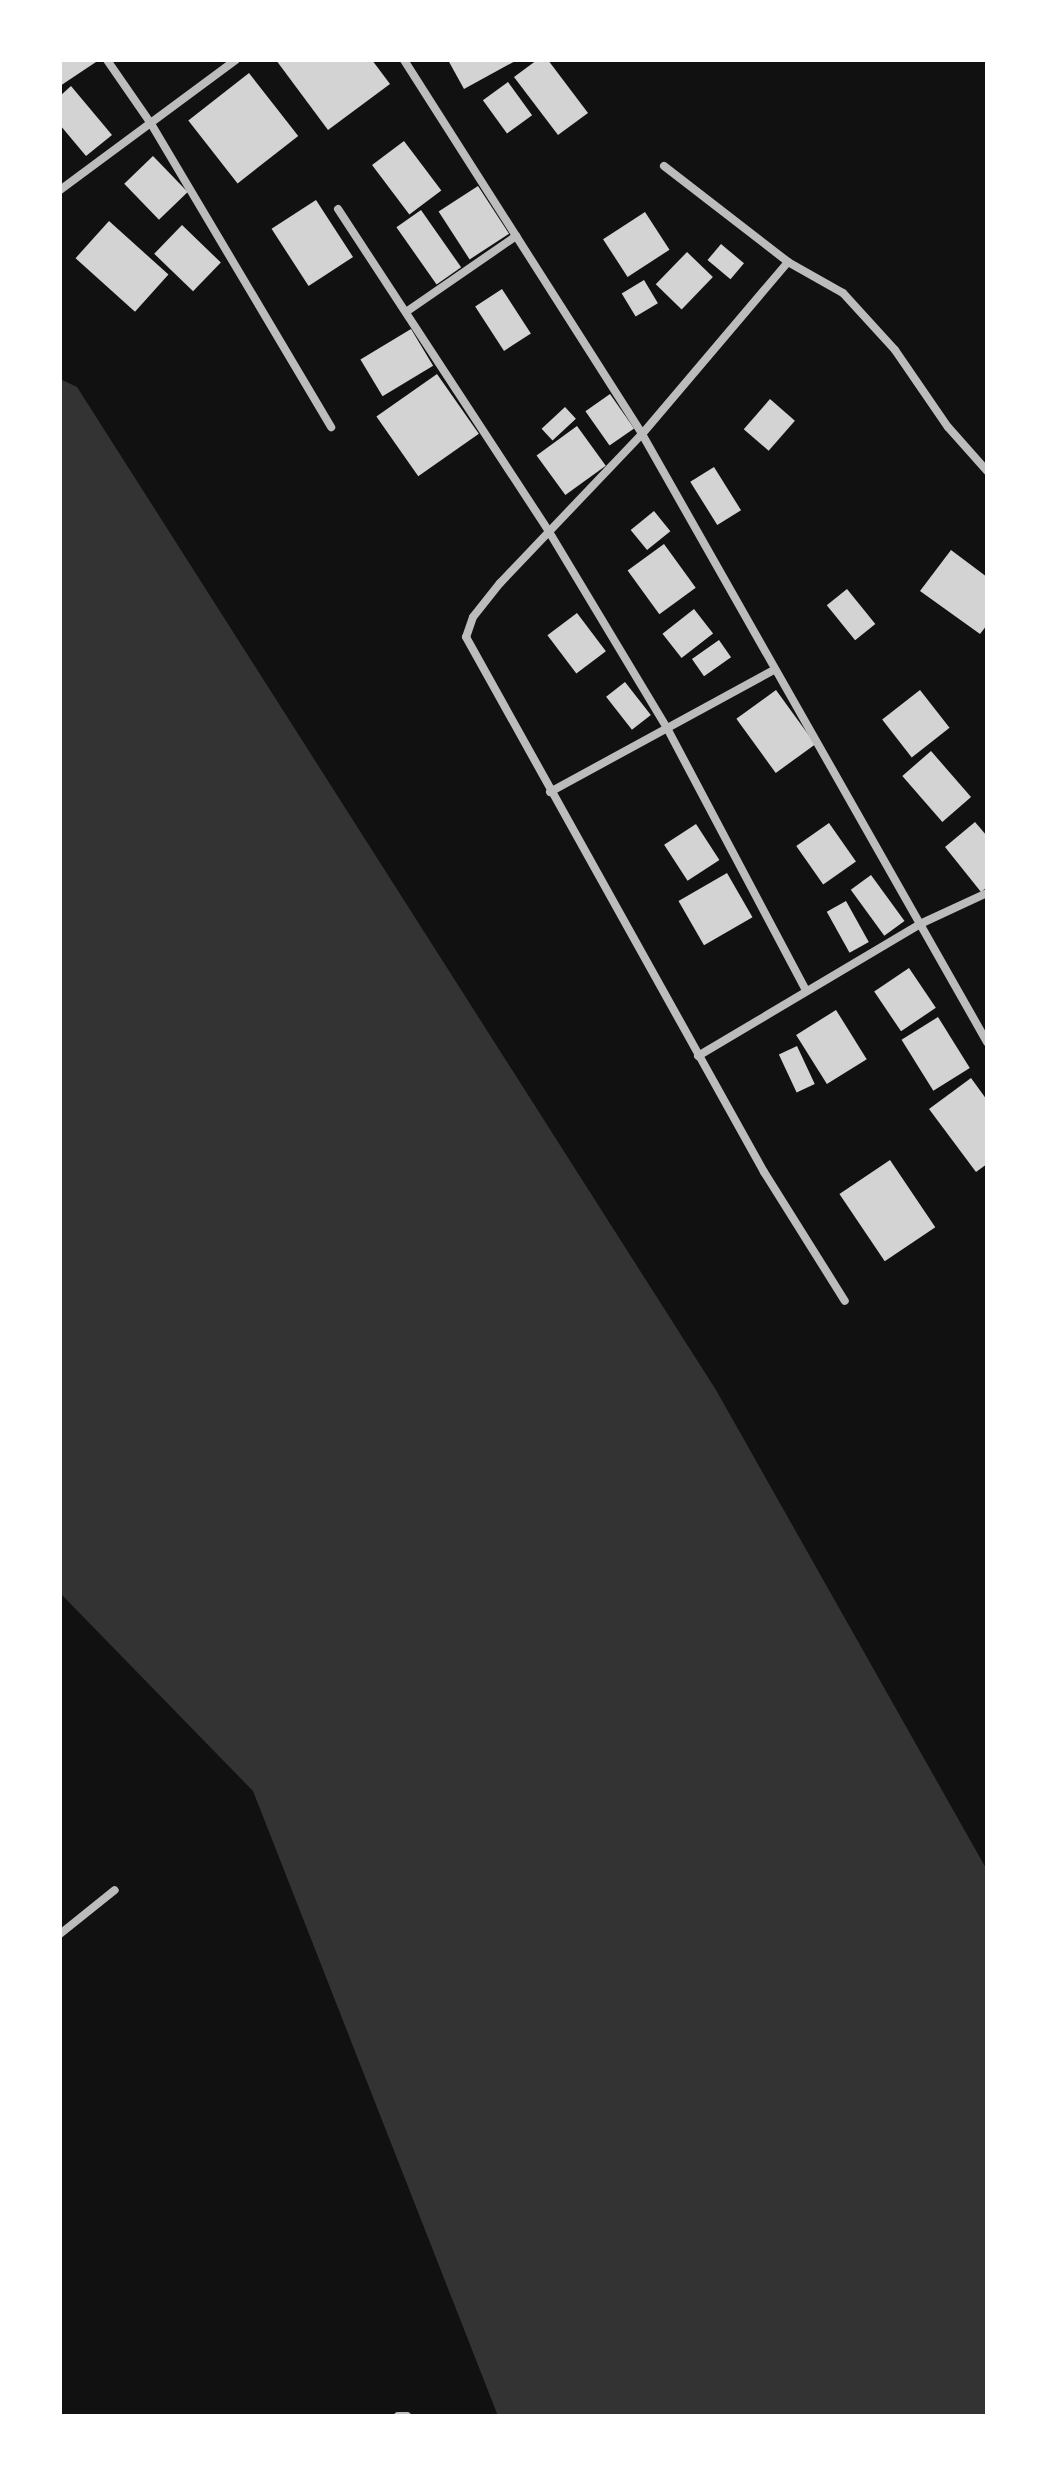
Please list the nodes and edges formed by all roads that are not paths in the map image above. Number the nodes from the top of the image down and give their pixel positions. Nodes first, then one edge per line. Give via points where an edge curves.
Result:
1 (107, 60) edge
2 (236, 60) edge
3 (404, 60) edge
4 (150, 122) junction
5 (664, 166) dead end
6 (60, 190) edge
7 (338, 209) dead end
8 (516, 236) junction
9 (788, 262) junction
10 (406, 312) junction
11 (331, 427) dead end
12 (642, 434) junction
13 (987, 471) edge
14 (548, 530) junction
15 (774, 670) junction
16 (667, 728) junction
17 (550, 792) junction
18 (987, 893) edge
19 (920, 924) junction
20 (806, 991) junction
21 (987, 1042) edge
22 (698, 1056) junction
23 (845, 1301) dead end
24 (115, 1890) dead end
25 (60, 1934) edge
26 (398, 2416) edge
27 (407, 2416) edge

1 - 4 street
2 - 4 street
3 - 8 street
4 - 6 street
4 - 11 street
5 - 9 street
7 - 10 street
8 - 10 street
8 - 12 street
9 - 12 street
9 - 13 street via 843,293 895,350 948,427
10 - 14 street
12 - 14 street
12 - 15 street
14 - 16 street
14 - 17 street via 466,629 468,645
15 - 16 street
15 - 19 street
16 - 17 street
16 - 20 street
17 - 22 street
18 - 19 street
19 - 20 street
19 - 21 street
20 - 22 street
22 - 23 street
24 - 25 street
26 - 27 street

